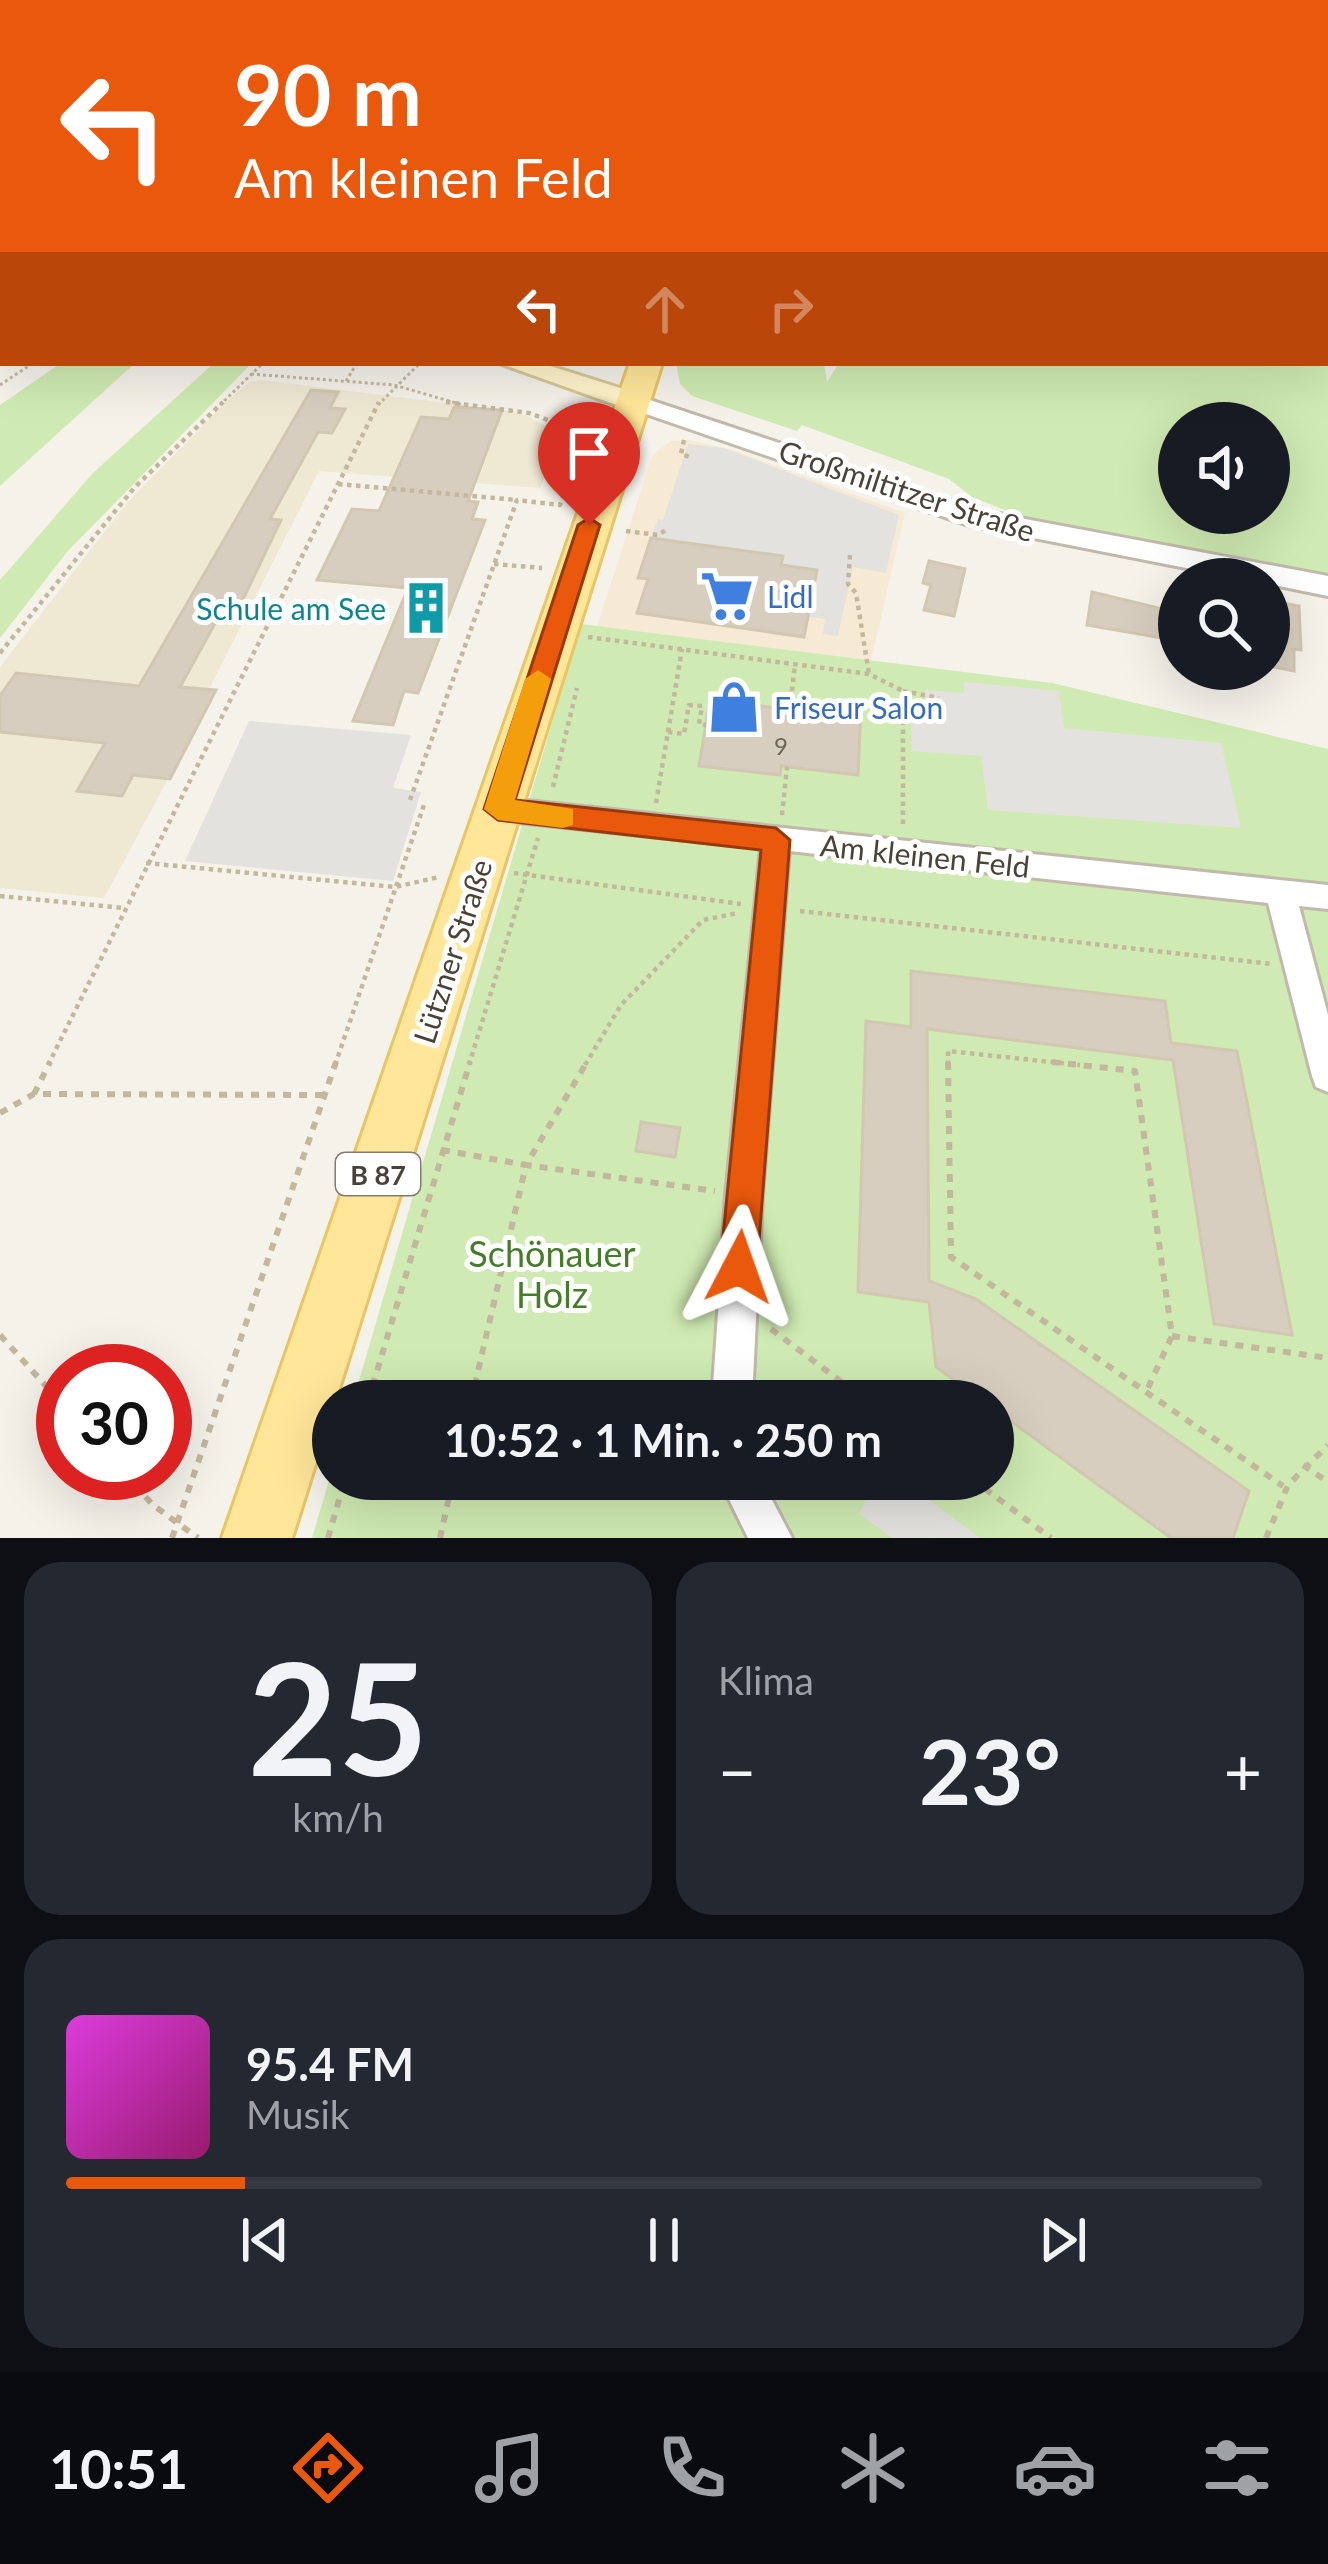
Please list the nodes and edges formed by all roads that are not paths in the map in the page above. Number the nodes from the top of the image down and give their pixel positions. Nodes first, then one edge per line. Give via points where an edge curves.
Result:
1 (533, 366) edge
2 (639, 382) edge
3 (1328, 586) edge
4 (522, 812) junction
5 (778, 840) junction
6 (1280, 892) junction
7 (1328, 898) edge
8 (1328, 1076) edge
9 (733, 1380) edge
10 (750, 1500) edge
11 (257, 1538) edge
12 (771, 1538) edge

1 - 2 main road
2 - 3 street, Großmiltitzer Straße via 978,519
2 - 4 main road, Lützner Straße / B 87
4 - 5 street, Am kleinen Feld
4 - 11 main road, Lützner Straße / B 87
5 - 6 street, Am kleinen Feld
5 - 9 street
6 - 7 street, Am kleinen Feld
6 - 8 street
10 - 12 street

